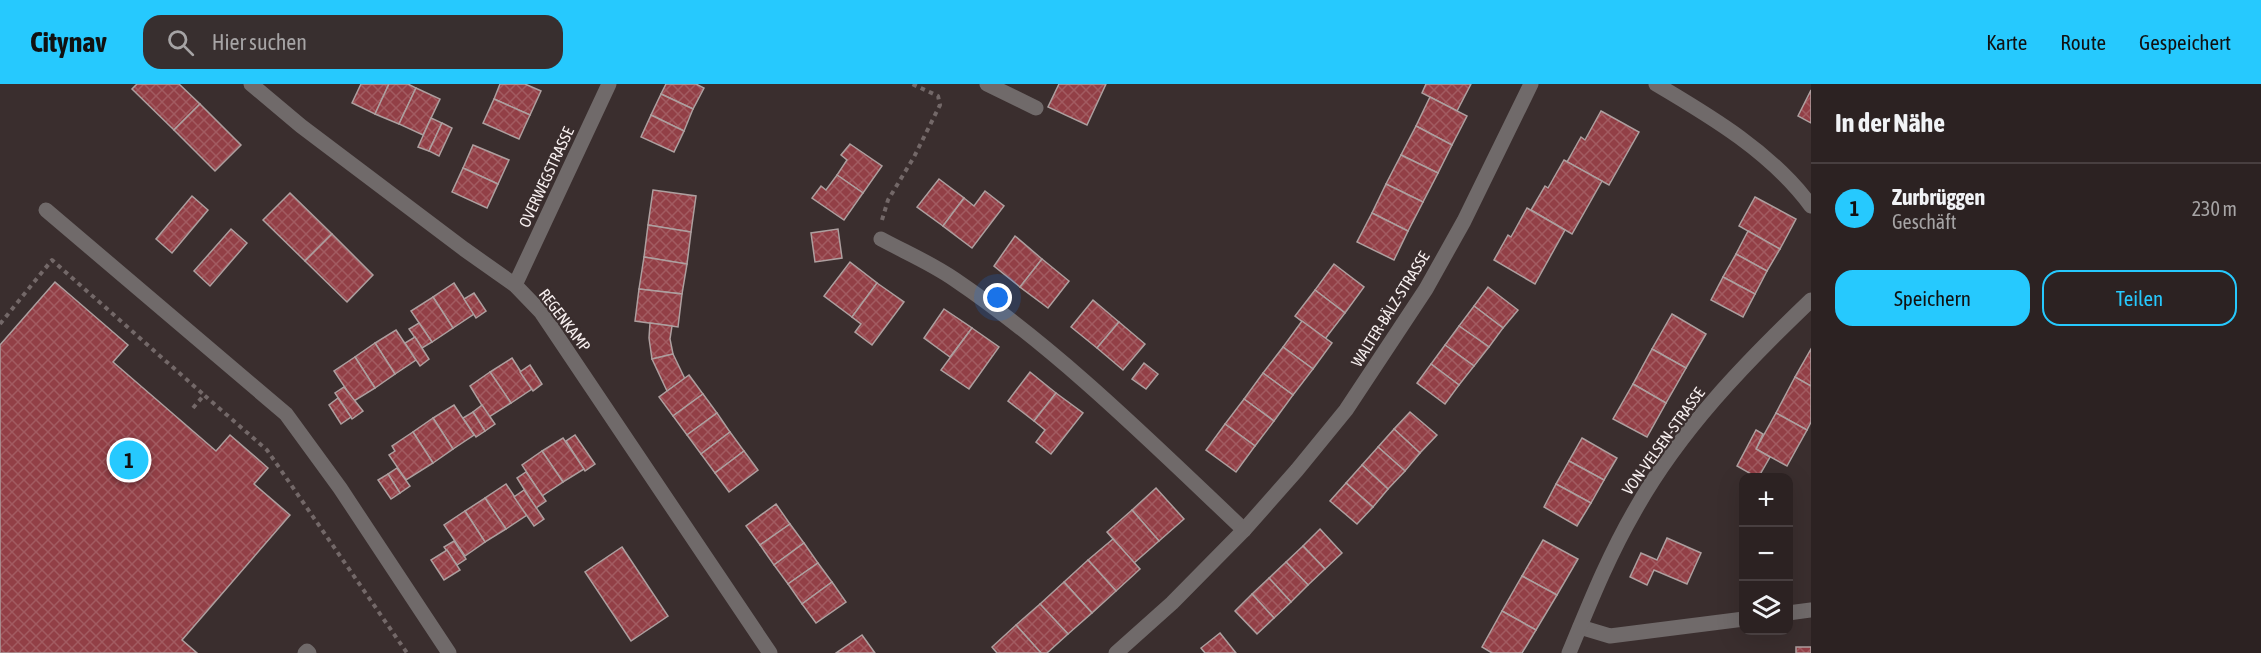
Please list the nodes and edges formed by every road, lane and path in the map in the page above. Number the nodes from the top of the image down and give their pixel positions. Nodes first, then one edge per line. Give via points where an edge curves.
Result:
1 (251, 84) edge
2 (609, 84) edge
3 (912, 84) edge
4 (987, 84) edge
5 (1531, 84) edge
6 (1656, 84) edge
7 (1036, 108) dead end
8 (1811, 206) edge
9 (46, 210) dead end
10 (881, 239) joint
11 (515, 285) junction
12 (1811, 300) edge
13 (0, 324) edge
14 (204, 395) junction
15 (193, 408) dead end
16 (1244, 530) junction
17 (1811, 610) edge
18 (1793, 612) edge
19 (1739, 620) edge
20 (1580, 627) junction
21 (407, 653) edge
22 (448, 653) edge
23 (770, 653) edge
24 (1116, 653) edge
25 (1569, 653) edge

1 - 11 street, REGENKAMP
2 - 11 street, OVERWEGSTRASSE
3 - 10 path via 938,96 940,105 888,200 882,214
4 - 7 street
5 - 16 street, WALTER-BÄLZ-STRASSE via 1464,222 1420,298 1346,410
6 - 8 street via 1727,127 1770,163
9 - 22 street via 286,414 340,488
10 - 16 street via 953,278 1025,333 1131,423
11 - 23 street, REGENKAMP via 541,312
12 - 20 street, VON-VELSEN-STRASSE via 1736,373 1665,463 1614,549
13 - 14 path via 52,260
14 - 15 path
14 - 21 path via 267,450
16 - 24 street, WALTER-BÄLZ-STRASSE
17 - 18 street
19 - 20 street via 1610,636
20 - 25 street, VON-VELSEN-STRASSE

